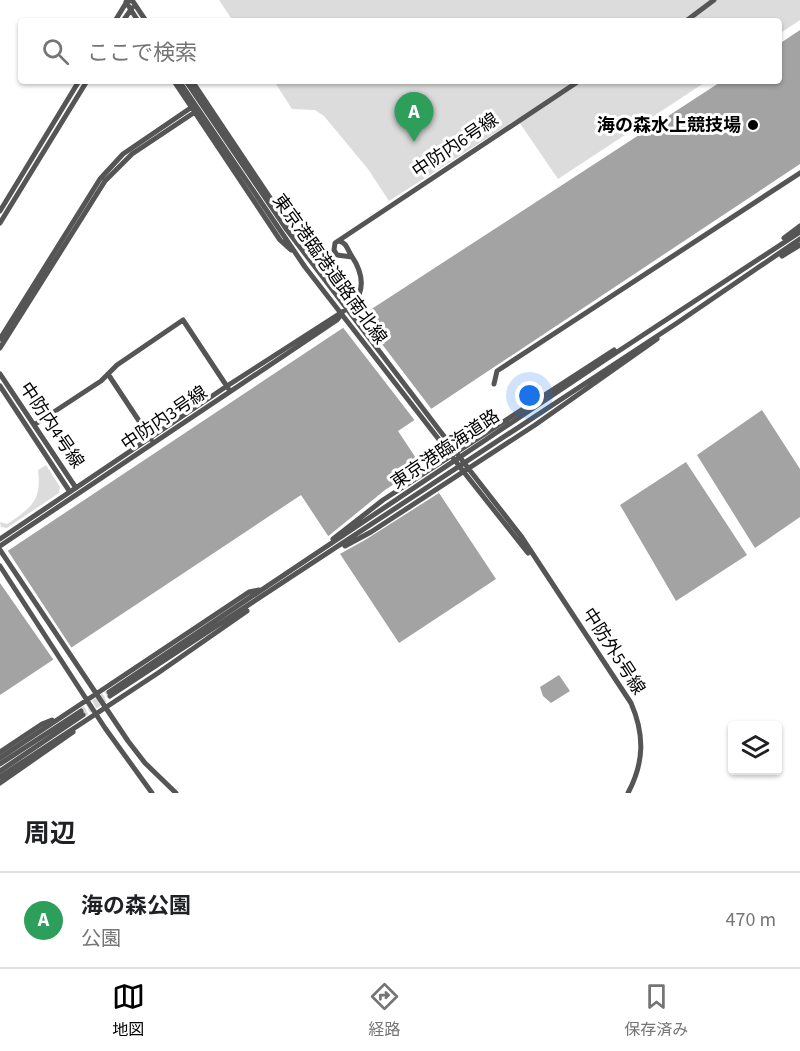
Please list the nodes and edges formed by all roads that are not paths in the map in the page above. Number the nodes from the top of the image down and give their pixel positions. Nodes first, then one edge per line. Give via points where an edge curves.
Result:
1 (714, 0) edge
2 (130, 3) edge
3 (118, 18) edge
4 (124, 18) edge
5 (137, 18) edge
6 (143, 18) edge
7 (690, 18) edge
8 (78, 84) edge
9 (85, 84) edge
10 (176, 84) edge
11 (181, 84) edge
12 (188, 84) edge
13 (194, 84) edge
14 (575, 84) edge
15 (193, 110) junction
16 (800, 173) edge
17 (0, 211) edge
18 (0, 223) edge
19 (800, 226) edge
20 (800, 232) edge
21 (349, 235) junction
22 (800, 239) edge
23 (339, 241) junction
24 (346, 245) junction
25 (800, 245) edge
26 (303, 251) junction
27 (297, 255) junction
28 (762, 256) junction
29 (352, 257) junction
30 (762, 266) junction
31 (344, 311) junction
32 (677, 322) junction
33 (652, 329) junction
34 (0, 339) edge
35 (0, 348) edge
36 (108, 374) junction
37 (0, 375) edge
38 (494, 384) dead end
39 (0, 386) edge
40 (229, 389) junction
41 (34, 425) junction
42 (152, 440) junction
43 (453, 454) junction
44 (466, 470) junction
45 (445, 471) junction
46 (77, 490) junction
47 (71, 494) junction
48 (9, 532) junction
49 (0, 533) edge
50 (0, 539) edge
51 (0, 548) edge
52 (319, 551) junction
53 (328, 554) junction
54 (0, 566) edge
55 (284, 582) junction
56 (263, 588) junction
57 (96, 694) junction
58 (88, 699) junction
59 (105, 708) junction
60 (97, 714) junction
61 (62, 717) junction
62 (76, 728) junction
63 (0, 752) edge
64 (0, 758) edge
65 (0, 764) edge
66 (0, 771) edge
67 (0, 777) edge
68 (0, 783) edge
69 (152, 793) edge
70 (176, 793) edge
71 (628, 793) edge

1 - 7 street
2 - 3 street
2 - 4 street
2 - 5 street
2 - 6 street
8 - 17 street
9 - 18 street
10 - 15 street
11 - 27 street, 東京港臨港道路南北線
12 - 26 street, 東京港臨港道路南北線
13 - 26 street
14 - 21 street, 中防内6号線
15 - 27 street via 280,240
15 - 34 street via 123,154 100,179
15 - 35 street via 132,154 105,181
16 - 38 street via 497,370
19 - 28 street
20 - 28 street, 東京港臨海道路
21 - 23 street, 中防内6号線
21 - 24 street
22 - 30 street, 東京港臨海道路
23 - 24 street
23 - 29 street via 333,246 337,255
24 - 29 street
25 - 30 street
26 - 31 street, 東京港臨港道路南北線
27 - 31 street, 東京港臨港道路南北線
28 - 33 street, 東京港臨海道路
29 - 31 street via 360,270 361,289 355,303
30 - 32 street, 東京港臨海道路
31 - 40 street, 中防内3号線 via 337,320
31 - 43 street, 東京港臨港道路南北線
32 - 44 street
32 - 45 street, 東京港臨海道路
33 - 43 street via 599,358
33 - 45 street, 東京港臨海道路
36 - 40 street via 183,320
36 - 41 street
36 - 42 street
37 - 41 street, 中防内4号線
39 - 47 street, 中防内4号線
40 - 42 street, 中防内3号線
41 - 46 street, 中防内4号線
42 - 46 street, 中防内3号線
43 - 44 street, 東京港臨港道路南北線, bridge
43 - 52 street via 366,512
44 - 53 street via 371,532
44 - 71 street, 中防外5号線 via 548,577 635,713 642,744 639,767
45 - 52 street, 東京港臨海道路
45 - 53 street, 東京港臨海道路
46 - 47 street, 中防内3号線
47 - 48 street, 中防内3号線
47 - 51 street, 中防内3号線
48 - 49 street
48 - 50 street, 中防内3号線
51 - 57 street
52 - 56 street, 東京港臨海道路
53 - 55 street, 東京港臨海道路
54 - 58 street
55 - 56 street, 東京港臨海道路 via 109,694
55 - 59 street via 233,622
56 - 57 street via 249,592
57 - 58 street
57 - 59 street
58 - 60 street
58 - 61 street
59 - 60 street
59 - 70 street via 145,763
60 - 62 street
60 - 69 street
61 - 63 street via 42,724
61 - 64 street
62 - 67 street
62 - 68 street via 57,746
65 - 66 street via 82,713

